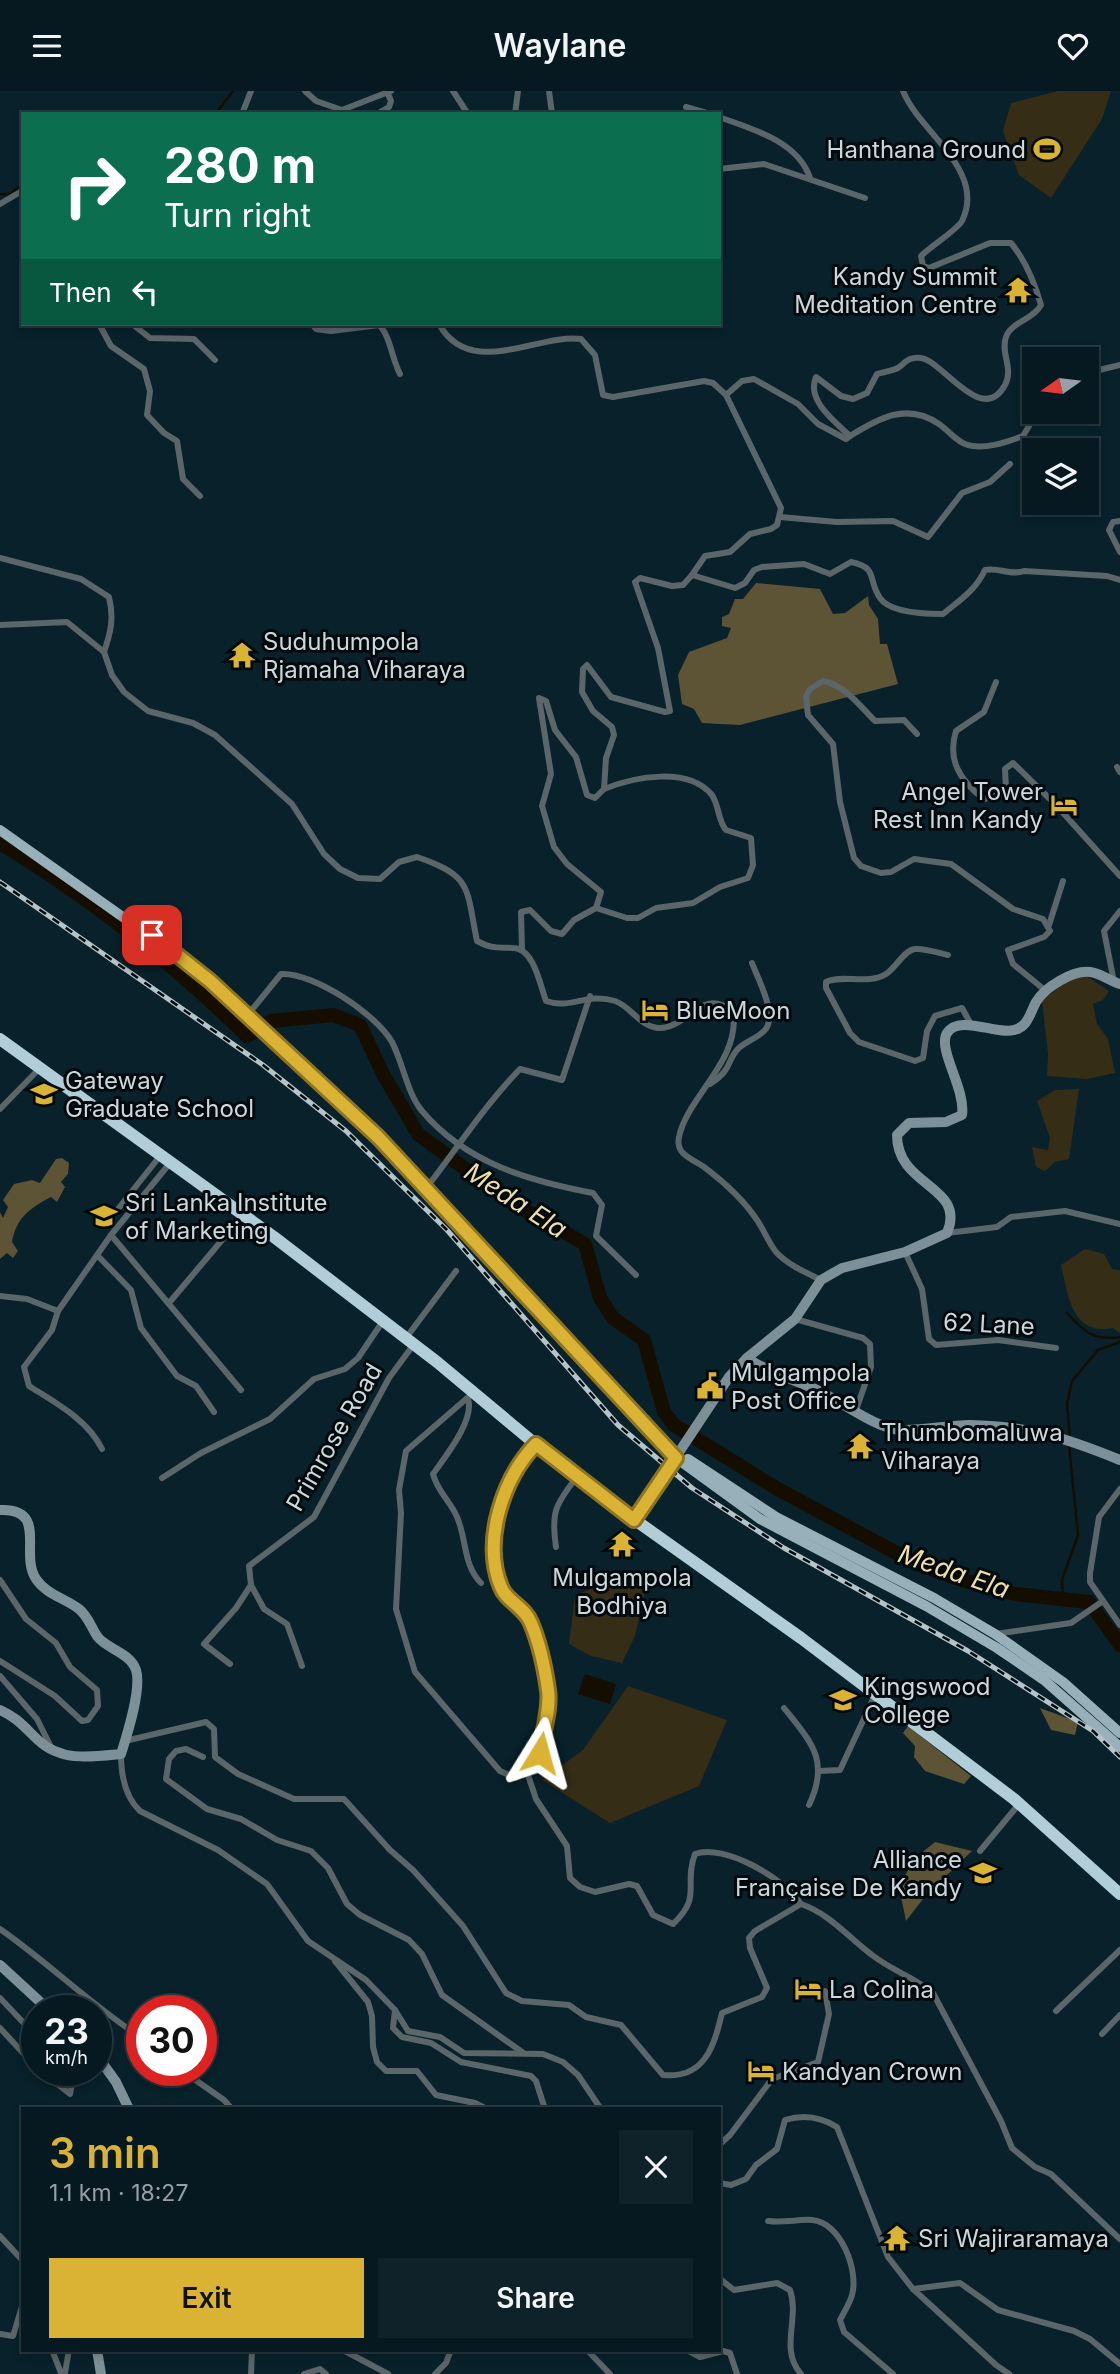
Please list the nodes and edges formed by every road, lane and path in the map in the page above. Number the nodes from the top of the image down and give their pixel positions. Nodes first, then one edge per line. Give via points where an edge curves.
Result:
1 (251, 91) edge
2 (305, 91) edge
3 (453, 91) edge
4 (518, 91) edge
5 (549, 91) edge
6 (903, 91) edge
7 (386, 92) edge
8 (686, 107) dead end
9 (243, 112) edge
10 (380, 112) edge
11 (467, 112) edge
12 (515, 112) edge
13 (552, 112) edge
14 (703, 112) edge
15 (721, 118) edge
16 (721, 169) edge
17 (810, 178) junction
18 (21, 192) edge
19 (865, 198) dead end
20 (0, 204) edge
21 (100, 326) edge
22 (135, 326) edge
23 (314, 326) edge
24 (371, 326) edge
25 (380, 326) edge
26 (441, 326) edge
27 (215, 360) dead end
28 (1120, 365) edge
29 (1099, 370) edge
30 (400, 374) dead end
31 (726, 395) junction
32 (1030, 424) edge
33 (850, 436) junction
34 (1010, 464) dead end
35 (200, 496) dead end
36 (780, 517) junction
37 (1120, 521) edge
38 (1120, 552) edge
39 (0, 558) edge
40 (692, 575) junction
41 (1120, 580) edge
42 (3, 626) edge
43 (104, 652) junction
44 (996, 682) dead end
45 (917, 734) dead end
46 (604, 789) junction
47 (0, 830) edge
48 (1120, 876) edge
49 (1063, 881) dead end
50 (596, 908) junction
51 (1120, 911) edge
52 (1049, 925) junction
53 (522, 950) junction
54 (948, 955) dead end
55 (752, 963) dead end
56 (1117, 983) edge
57 (1046, 991) junction
58 (590, 996) junction
59 (249, 1018) junction
60 (972, 1026) junction
61 (0, 1040) edge
62 (39, 1069) junction
63 (708, 1085) junction
64 (0, 1109) edge
65 (461, 1145) junction
66 (167, 1158) junction
67 (427, 1187) junction
68 (118, 1209) dead end
69 (244, 1214) junction
70 (1120, 1224) edge
71 (947, 1233) junction
72 (111, 1235) junction
73 (905, 1252) junction
74 (98, 1256) junction
75 (456, 1271) dead end
76 (636, 1275) dead end
77 (821, 1280) junction
78 (0, 1296) edge
79 (169, 1303) junction
80 (58, 1311) junction
81 (795, 1319) junction
82 (383, 1321) junction
83 (410, 1341) junction
84 (1056, 1348) dead end
85 (747, 1358) junction
86 (241, 1390) dead end
87 (471, 1395) junction
88 (856, 1410) junction
89 (214, 1412) dead end
90 (536, 1444) junction
91 (102, 1449) dead end
92 (677, 1455) junction
93 (1120, 1460) edge
94 (162, 1478) dead end
95 (576, 1478) junction
96 (1120, 1489) edge
97 (0, 1510) edge
98 (634, 1520) junction
99 (556, 1547) dead end
100 (0, 1580) edge
101 (481, 1583) dead end
102 (251, 1585) junction
103 (1102, 1603) junction
104 (1120, 1625) edge
105 (995, 1634) junction
106 (0, 1661) edge
107 (230, 1664) dead end
108 (302, 1666) dead end
109 (0, 1676) edge
110 (875, 1695) junction
111 (784, 1708) dead end
112 (0, 1710) edge
113 (1120, 1733) edge
114 (125, 1741) junction
115 (1120, 1747) edge
116 (52, 1751) junction
117 (121, 1754) junction
118 (204, 1757) dead end
119 (819, 1770) junction
120 (527, 1772) junction
121 (1020, 1803) junction
122 (809, 1805) dead end
123 (980, 1851) dead end
124 (1120, 1894) edge
125 (801, 1904) junction
126 (0, 1929) edge
127 (1120, 1950) edge
128 (335, 1961) junction
129 (0, 1965) edge
130 (825, 1991) dead end
131 (33, 1995) edge
132 (0, 1998) edge
133 (395, 2010) junction
134 (1056, 2011) dead end
135 (1120, 2015) edge
136 (21, 2021) edge
137 (0, 2028) edge
138 (126, 2028) edge
139 (1102, 2034) dead end
140 (21, 2051) edge
141 (522, 2052) junction
142 (112, 2078) edge
143 (60, 2086) edge
144 (72, 2086) edge
145 (204, 2086) edge
146 (128, 2107) edge
147 (230, 2107) edge
148 (482, 2107) edge
149 (544, 2107) edge
150 (599, 2107) edge
151 (721, 2143) edge
152 (721, 2183) edge
153 (768, 2221) dead end
154 (0, 2236) edge
155 (1120, 2239) edge
156 (21, 2258) edge
157 (721, 2280) edge
158 (913, 2289) junction
159 (21, 2310) edge
160 (0, 2334) edge
161 (53, 2352) edge
162 (69, 2352) edge
163 (97, 2352) edge
164 (252, 2352) edge
165 (347, 2352) edge
166 (450, 2352) edge
167 (589, 2352) edge
168 (691, 2352) edge
169 (719, 2352) edge
170 (721, 2352) edge
171 (1120, 2364) edge
172 (101, 2374) edge
173 (251, 2374) edge
174 (304, 2374) edge
175 (326, 2374) edge
176 (388, 2374) edge
177 (435, 2374) edge
178 (610, 2374) edge
179 (737, 2374) edge
180 (802, 2374) edge
181 (893, 2374) edge
182 (1009, 2374) edge

1 - 9 street
2 - 7 street via 316,101 342,110
3 - 11 street
4 - 12 street
5 - 13 street
6 - 33 street via 942,144 969,194 961,223 921,256 923,266 929,268 990,243 1011,243 1021,255 1041,305 1010,330 1006,338 1009,373 1000,391 989,399 962,389 925,358 905,360 900,367 877,374 867,393 853,399 841,396 816,376 815,397
7 - 10 street via 391,101
8 - 14 street
15 - 17 street via 787,148 806,165
16 - 17 street via 764,164
17 - 19 street
18 - 20 street
21 - 35 street via 111,346 144,369 150,391 147,415 177,441 183,479
22 - 27 street via 150,338 194,339
23 - 24 street via 331,331
25 - 30 street
26 - 31 street via 465,347 492,352 568,337 581,339 595,355 603,395 704,381
28 - 29 street
31 - 33 street via 742,381 754,379 798,404 818,424 846,439
31 - 36 street via 781,508
32 - 33 street via 1023,436 979,447 965,444 926,416 904,412 881,416
34 - 36 street via 990,482 962,493 928,537 893,521
36 - 40 street via 771,529 750,534 730,552 705,556
37 - 38 street via 1113,522 1109,530
39 - 43 street via 97,587 108,597 113,611
40 - 41 street via 735,589 758,568 804,564 830,574 850,562 870,571 880,598 891,607 936,614 969,596 985,570 995,568 1016,574
40 - 46 street via 683,585 640,578 635,582 658,648 670,711 611,697 587,665 583,669 582,692 614,735 606,758
42 - 43 street via 67,622
43 - 53 street via 124,692 148,711 193,723 215,735 292,804 324,854 340,869 358,878 380,880 398,862 417,857 457,876 465,885 477,941 493,950
44 - 48 street via 984,712 956,731 951,754 965,781 984,799 1003,794 1005,769 1013,763
45 - 52 street via 904,720 874,721 830,683 823,681 810,689 808,715 833,744 853,858 881,873 914,859 951,864 1013,909
46 - 50 street via 595,799 587,795 576,757 555,730 546,701 539,698 551,774 542,806 554,846 567,864 598,887
46 - 50 street via 666,774 702,787 713,796 722,826 747,835 755,849 748,878 693,902 656,908 638,918
47 - 59 main road via 166,945
49 - 52 street
50 - 53 street via 574,920 562,934 551,932 530,911 521,912
51 - 56 street via 1104,931
52 - 57 street via 1044,937 1008,950 1013,964
53 - 58 street via 529,956 546,1002 556,1005
54 - 60 street via 910,950 885,975 831,979 826,988 859,1042 915,1061 923,1058 927,1031 935,1016 961,1008
55 - 63 street via 769,1022 766,1030 738,1048 726,1074
56 - 57 street via 1096,973 1077,973
57 - 60 street via 1023,1026 1014,1030
58 - 63 street via 617,1001 645,1024 659,1028 673,1025 707,1003 723,1004 733,1012 735,1026
58 - 65 street via 562,1080 520,1069 492,1097
59 - 65 street via 281,974 296,973 331,990 366,1014 391,1040 421,1110
59 - 67 main road
60 - 71 street via 961,1025 945,1035 962,1094 962,1115 946,1122 909,1123 897,1135 906,1167 942,1194 951,1222
61 - 62 highway
62 - 64 street
62 - 66 highway
63 - 77 street via 685,1123 679,1147 729,1186 756,1218 775,1251 792,1266
65 - 67 street
65 - 76 street via 491,1165 593,1193 602,1205 596,1236
66 - 68 street
66 - 69 highway
66 - 72 street
67 - 92 main road via 642,1424
69 - 79 street
69 - 82 highway
70 - 71 street via 1065,1211 1011,1217 998,1227
71 - 73 street
72 - 74 street
72 - 79 street
73 - 77 street via 842,1268
73 - 84 street, 62 Lane via 922,1289 929,1339 936,1345 998,1340
74 - 80 street
74 - 89 street via 131,1290 141,1328 177,1376 196,1386
75 - 83 street
77 - 81 street
78 - 80 street via 27,1299
79 - 86 street
80 - 91 street via 52,1330 24,1367 29,1386 66,1409 96,1436
81 - 85 street
81 - 88 street via 870,1344 871,1367
82 - 83 highway
82 - 94 street via 345,1369 314,1380 270,1419
83 - 87 highway
83 - 102 street, Primrose Road via 314,1517 249,1566
85 - 88 street via 767,1372
85 - 92 street
87 - 90 highway
87 - 101 street via 471,1407 457,1440 433,1474 457,1516 468,1564
87 - 120 street via 406,1451 401,1466 396,1609 415,1672 500,1771 516,1778
88 - 93 street via 885,1427 901,1430 969,1425 1026,1428 1062,1436
90 - 95 highway
90 - 120 street via 514,1472 493,1541 493,1561 502,1590 531,1622 549,1692 540,1753
92 - 98 street
92 - 105 main road via 776,1517
92 - 115 main road via 760,1519 998,1648 1044,1680
95 - 98 highway
95 - 99 street via 558,1500 552,1519
96 - 103 street via 1099,1517 1090,1573
97 - 114 street via 26,1518 36,1578 48,1592 80,1610 97,1637 121,1652 136,1669
98 - 110 highway
100 - 106 street via 26,1619 55,1643 70,1667 97,1690 99,1706 82,1721 55,1696
102 - 107 street, Primrose Road via 204,1644
102 - 108 street via 264,1609 287,1624
103 - 104 street
103 - 105 street via 1055,1628
105 - 113 main road via 1063,1682
109 - 116 street via 37,1719
110 - 119 street via 840,1770
110 - 121 highway
111 - 119 street via 807,1737
112 - 116 street via 22,1721
114 - 117 street
114 - 125 street via 206,1723 214,1729 215,1757 238,1774 294,1799 344,1799 463,1926 506,1993 522,2001 569,2005 586,2017 621,2025 663,2075 678,2076 701,2063 713,2050 722,2013 762,1997 767,1988 749,1938
116 - 117 street via 87,1758
117 - 128 street via 125,1785 139,1811 218,1850 267,1884 308,1941
118 - 141 street via 186,1749 176,1751 169,1759 166,1779 207,1809 311,1851 328,1868 347,1905 409,1940 422,1954 442,1995
119 - 122 street via 820,1783
120 - 125 street via 536,1799 567,1846 570,1878 580,1887 595,1892 637,1886 653,1915 673,1924 691,1901 695,1854 717,1850 779,1880
121 - 123 street
121 - 124 highway
125 - 155 street via 839,1925 874,1957 933,1993 1012,2148 1051,2175
126 - 138 street
127 - 134 street
128 - 133 street via 366,1980
128 - 148 street via 368,2002 377,2062 386,2071 417,2070 436,2095
129 - 131 street
130 - 151 street via 829,2014 818,2062 772,2078
132 - 136 street
133 - 141 street via 408,2031 440,2037 464,2053
133 - 149 street via 393,2028 402,2037 431,2043 461,2062 531,2076
135 - 139 street
137 - 140 street
141 - 150 street via 563,2062 578,2075
142 - 146 street
143 - 144 street via 70,2094
145 - 147 street
152 - 158 street via 746,2179 777,2149 785,2120 799,2116 826,2120 841,2133 888,2257
153 - 181 street via 813,2220 835,2235 854,2275 852,2295 840,2320 844,2332
154 - 156 street
157 - 180 street via 734,2290 777,2283 790,2290 790,2354
158 - 171 street via 960,2283 998,2310 1090,2339
158 - 182 street
159 - 160 street via 13,2336
161 - 162 street via 65,2373
163 - 172 street
164 - 173 street
165 - 176 street
166 - 177 street
167 - 178 street
168 - 169 street via 700,2357
170 - 179 street via 730,2353
174 - 175 street via 320,2369

